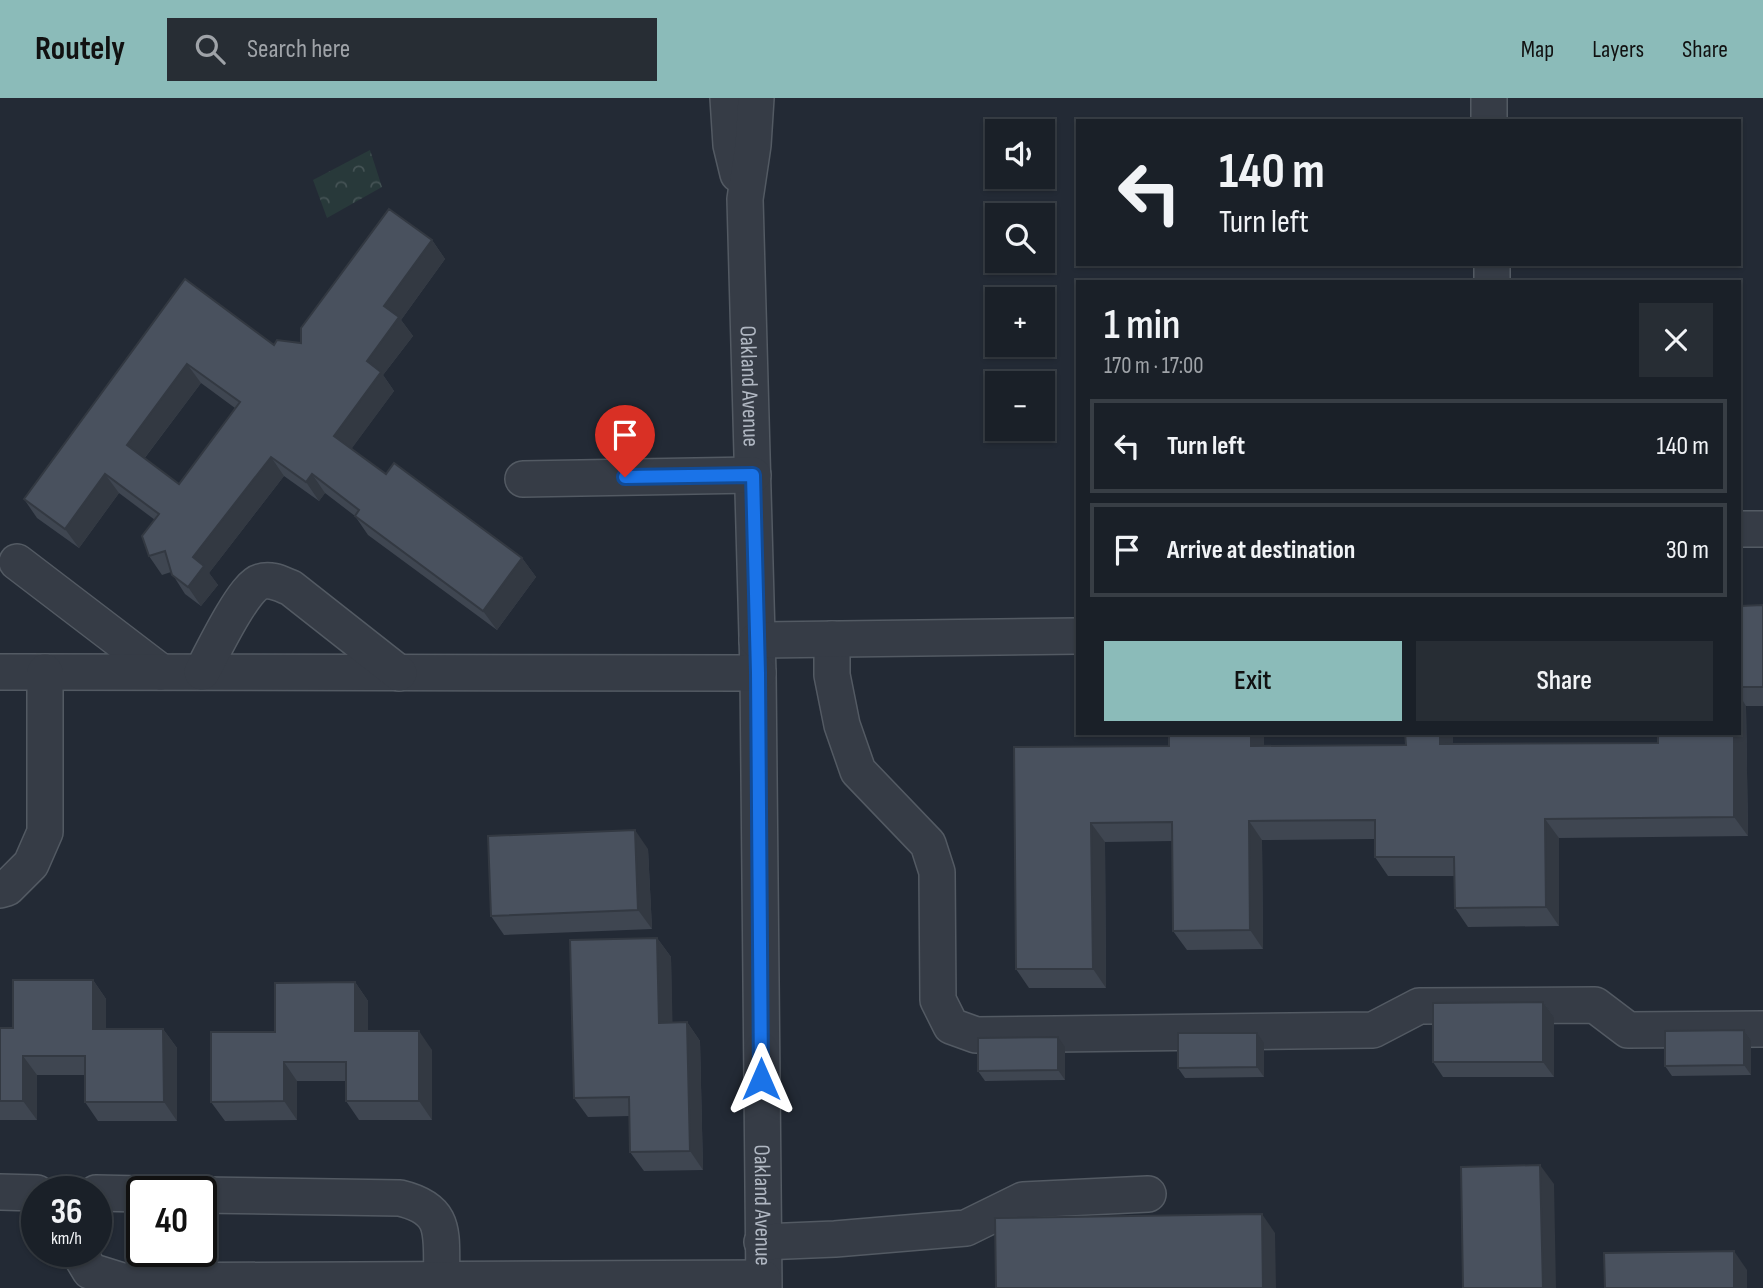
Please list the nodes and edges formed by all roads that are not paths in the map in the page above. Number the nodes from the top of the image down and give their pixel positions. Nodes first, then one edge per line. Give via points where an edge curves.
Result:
1 (728, 98) edge
2 (756, 98) edge
3 (1489, 98) edge
4 (1489, 119) edge
5 (745, 200) junction
6 (753, 475) junction
7 (523, 479) dead end
8 (1741, 529) edge
9 (1763, 529) edge
10 (17, 562) dead end
11 (1076, 636) edge
12 (832, 639) junction
13 (758, 656) junction
14 (0, 672) edge
15 (45, 672) junction
16 (161, 672) junction
17 (202, 672) junction
18 (399, 673) junction
19 (0, 890) edge
20 (1763, 1029) edge
21 (0, 1192) edge
22 (21, 1193) edge
23 (1148, 1194) dead end
24 (217, 1195) edge
25 (762, 1242) junction
26 (88, 1267) edge
27 (442, 1279) junction
28 (764, 1283) edge

1 - 5 street, Oakland Avenue via 731,145
2 - 5 street, Oakland Avenue
3 - 4 street
5 - 6 street, Oakland Avenue
6 - 7 street
6 - 13 street, Oakland Avenue
8 - 9 street
10 - 16 street
11 - 12 street
12 - 13 street
12 - 20 street via 832,675 858,771 928,844 937,872 938,1000 951,1026 976,1035 1373,1030 1419,1006 1595,1005 1628,1030
13 - 18 street
13 - 25 street, Oakland Avenue
14 - 15 street
15 - 16 street
15 - 19 street via 45,832 31,864
16 - 17 street
17 - 18 street
17 - 18 street via 246,593 258,582 274,581 291,588
21 - 22 street
23 - 25 street via 1023,1200 966,1228
24 - 27 street via 418,1202 433,1212 440,1226
25 - 28 street, Oakland Avenue
26 - 27 street via 122,1280
27 - 28 street

